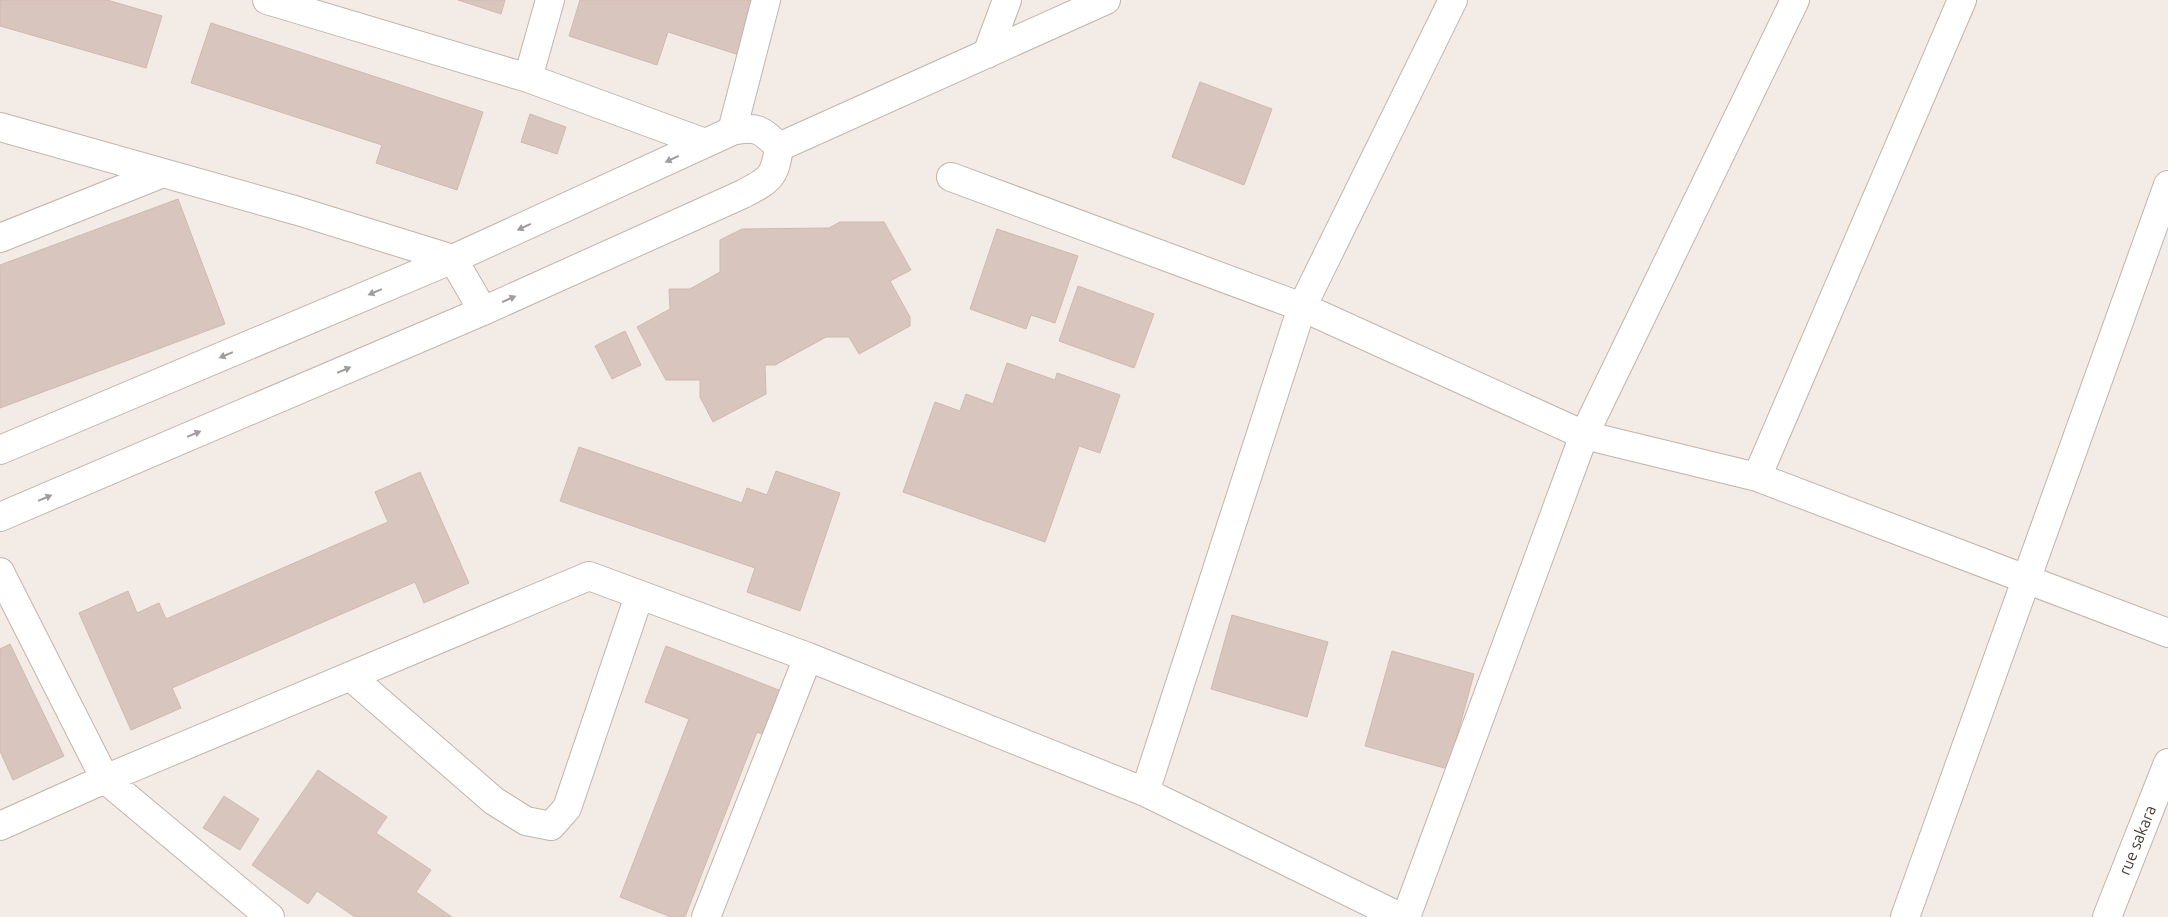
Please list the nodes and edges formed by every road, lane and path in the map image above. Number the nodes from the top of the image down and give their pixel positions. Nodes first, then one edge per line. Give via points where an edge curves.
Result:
1 (267, 0) edge
2 (550, 0) edge
3 (766, 0) edge
4 (1006, 0) edge
5 (1106, 0) edge
6 (1454, 0) edge
7 (1795, 0) edge
8 (1962, 0) edge
9 (987, 54) junction
10 (528, 78) junction
11 (0, 127) edge
12 (732, 131) junction
13 (705, 143) junction
14 (779, 147) junction
15 (163, 172) junction
16 (951, 177) dead end
17 (2168, 186) edge
18 (0, 238) edge
19 (453, 260) junction
20 (1302, 307) junction
21 (483, 311) junction
22 (1584, 435) junction
23 (0, 450) edge
24 (1757, 477) junction
25 (0, 517) edge
26 (0, 572) edge
27 (2026, 579) junction
28 (639, 596) junction
29 (2168, 633) edge
30 (808, 658) junction
31 (350, 676) junction
32 (2168, 764) edge
33 (105, 779) junction
34 (1145, 792) junction
35 (0, 826) edge
36 (270, 917) edge
37 (706, 917) edge
38 (1400, 917) edge
39 (1406, 917) edge
40 (1905, 917) edge
41 (2107, 917) edge

1 - 10 street
2 - 10 street
3 - 12 street
4 - 9 street
5 - 9 street
6 - 20 street
7 - 22 street
8 - 24 street
9 - 14 street
10 - 13 street
11 - 15 street
12 - 13 street
12 - 14 street via 748,127 763,132
13 -> 19 street
21 -> 14 street via 766,182 774,173
15 - 18 street
15 - 19 street
16 - 20 street
17 - 27 street
19 - 21 street
19 -> 23 street
20 - 22 street
20 - 34 street
25 -> 21 street
22 - 24 street
22 - 39 street
24 - 27 street
26 - 33 street
27 - 29 street
27 - 40 street
28 - 30 street
28 - 31 street via 589,576
28 - 31 street via 567,808 551,826 526,821 494,800
30 - 34 street
30 - 37 street
31 - 33 street
32 - 41 street, rue sakara
33 - 35 street
33 - 36 street
34 - 38 street

